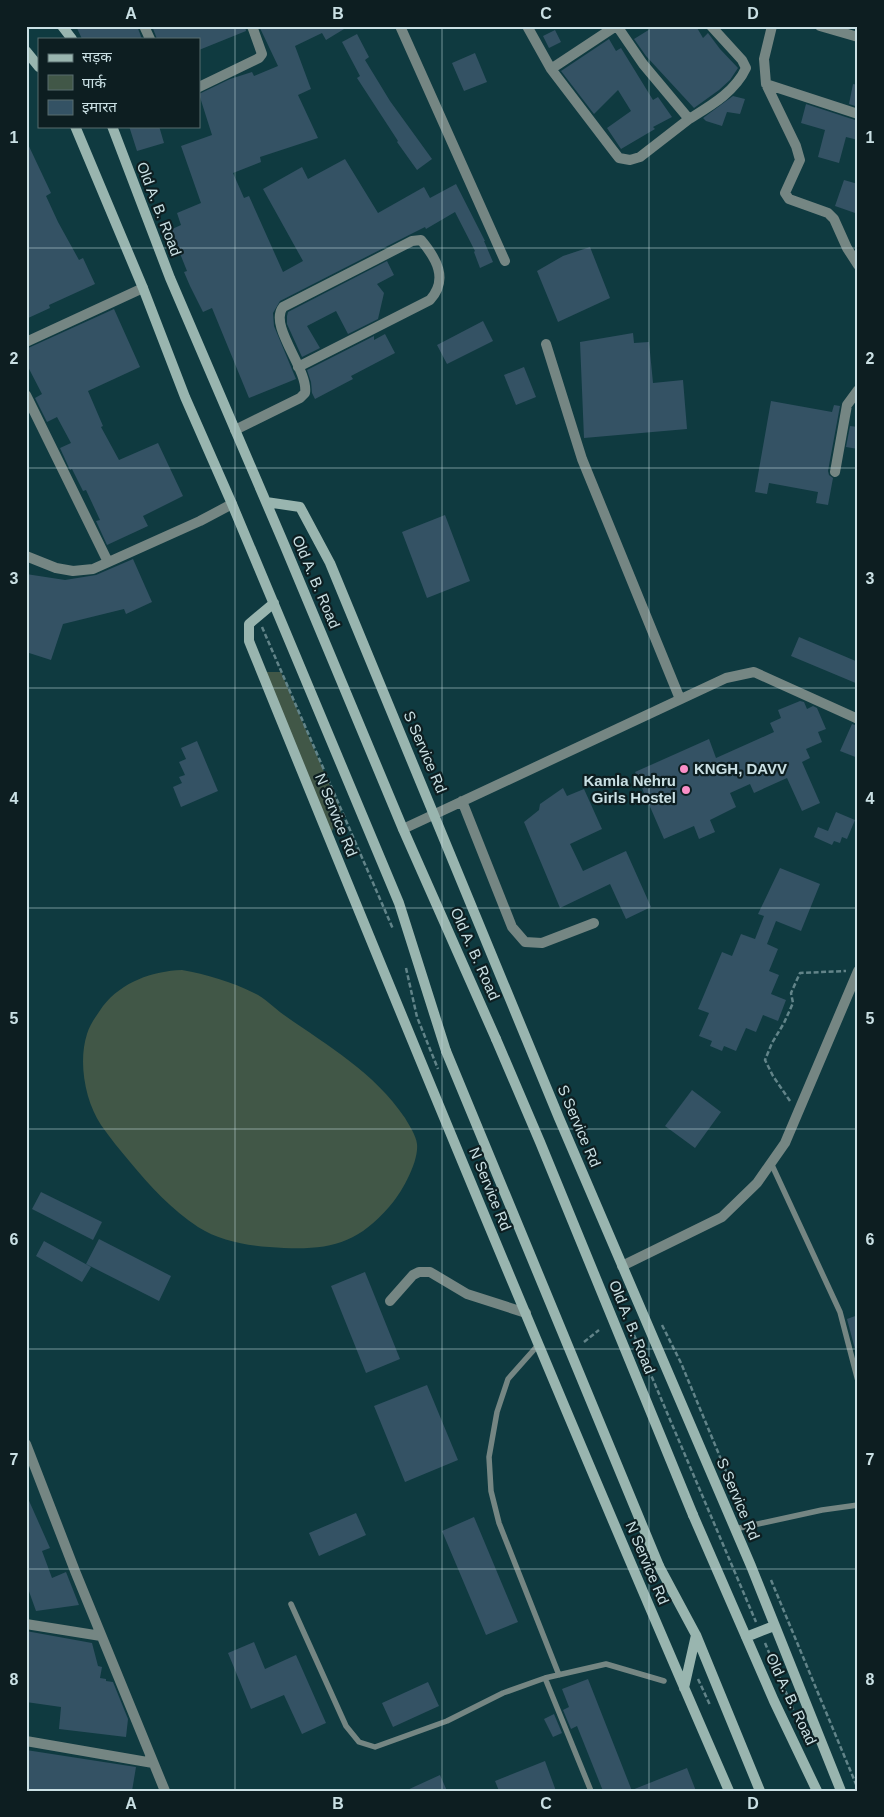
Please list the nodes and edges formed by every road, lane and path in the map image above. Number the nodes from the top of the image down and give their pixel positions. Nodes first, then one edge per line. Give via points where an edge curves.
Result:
1 (62, 26) edge
2 (144, 26) edge
3 (252, 26) edge
4 (400, 26) edge
5 (527, 26) edge
6 (616, 26) edge
7 (711, 26) edge
8 (772, 26) edge
9 (820, 26) edge
10 (858, 37) edge
11 (71, 38) edge
12 (150, 38) edge
13 (26, 51) edge
14 (38, 66) edge
15 (551, 69) junction
16 (766, 84) junction
17 (200, 87) edge
18 (858, 114) edge
19 (689, 119) junction
20 (76, 128) edge
21 (113, 128) edge
22 (506, 261) dead end
23 (858, 265) edge
24 (143, 288) junction
25 (26, 342) edge
26 (546, 344) dead end
27 (298, 367) junction
28 (858, 390) edge
29 (26, 395) edge
30 (235, 430) junction
31 (835, 472) dead end
32 (266, 502) junction
33 (232, 504) junction
34 (26, 556) edge
35 (108, 562) junction
36 (274, 604) junction
37 (680, 698) junction
38 (858, 719) edge
39 (462, 801) junction
40 (435, 814) junction
41 (403, 829) junction
42 (594, 923) dead end
43 (853, 971) edge
44 (798, 1112) junction
45 (771, 1163) junction
46 (622, 1266) junction
47 (390, 1301) dead end
48 (526, 1313) junction
49 (599, 1330) dead end
50 (584, 1342) dead end
51 (539, 1344) junction
52 (858, 1381) edge
53 (26, 1444) edge
54 (858, 1505) edge
55 (735, 1529) junction
56 (291, 1604) dead end
57 (26, 1624) edge
58 (774, 1626) junction
59 (696, 1635) junction
60 (101, 1636) junction
61 (746, 1637) junction
62 (560, 1675) junction
63 (545, 1678) junction
64 (664, 1681) dead end
65 (684, 1688) junction
66 (26, 1741) edge
67 (153, 1763) junction
68 (589, 1790) edge
69 (816, 1790) edge
70 (165, 1791) edge
71 (729, 1791) edge
72 (760, 1791) edge
73 (841, 1791) edge

1 - 11 main road
2 - 12 street
3 - 17 street via 262,50 259,58
4 - 22 street
5 - 15 street
6 - 15 street
6 - 19 street
7 - 19 street via 746,68 742,77 718,101
8 - 16 street via 764,58
9 - 10 street
13 - 14 main road
15 - 19 street via 619,158 630,160 640,157
16 - 18 street
16 - 23 street via 800,160 785,193 789,199 828,213
20 - 24 main road
21 - 30 main road, Old A. B. Road via 170,278
24 - 25 street
24 - 33 main road via 185,397
26 - 37 street via 582,459
27 - 27 street via 430,300 438,292 439,267 421,240 412,241 283,307 279,322
27 - 30 street via 305,393 300,398
28 - 31 street via 847,405
29 - 35 street
30 - 32 main road, Old A. B. Road
32 - 40 main road, S Service Rd via 300,507 330,563
32 - 41 main road, Old A. B. Road
33 - 35 street
33 - 36 main road
34 - 35 street via 73,571 93,569
36 - 48 main road, N Service Rd via 249,624 249,641
36 - 59 main road, bridge via 399,903 446,1051 659,1566
37 - 38 street via 726,678 754,672
37 - 39 street
39 - 40 street
39 - 42 street via 512,928 525,942 542,943
40 - 41 street
40 - 46 main road, S Service Rd
41 - 61 main road, Old A. B. Road, bridge via 540,1142
43 - 44 street
43 - 44 path via 800,973 791,994 793,1003 765,1060
44 - 45 street via 785,1143
45 - 46 street via 757,1183 722,1217
45 - 52 lane via 840,1312
46 - 55 main road, S Service Rd
47 - 48 street via 413,1275 430,1272 467,1294
48 - 51 main road, N Service Rd
49 - 50 path
51 - 62 lane via 508,1379 497,1412 489,1457 491,1491 499,1523
51 - 65 main road, N Service Rd
53 - 60 street
54 - 55 lane
55 - 58 main road, S Service Rd
56 - 63 lane via 346,1726 359,1742 375,1747 447,1721 503,1693
57 - 60 street
58 - 61 main road
58 - 73 main road, S Service Rd
59 - 65 main road
59 - 72 main road
60 - 67 street
61 - 69 main road, Old A. B. Road
62 - 63 lane
62 - 64 lane via 606,1664
63 - 68 lane
65 - 71 main road, N Service Rd
66 - 67 street
67 - 70 street

